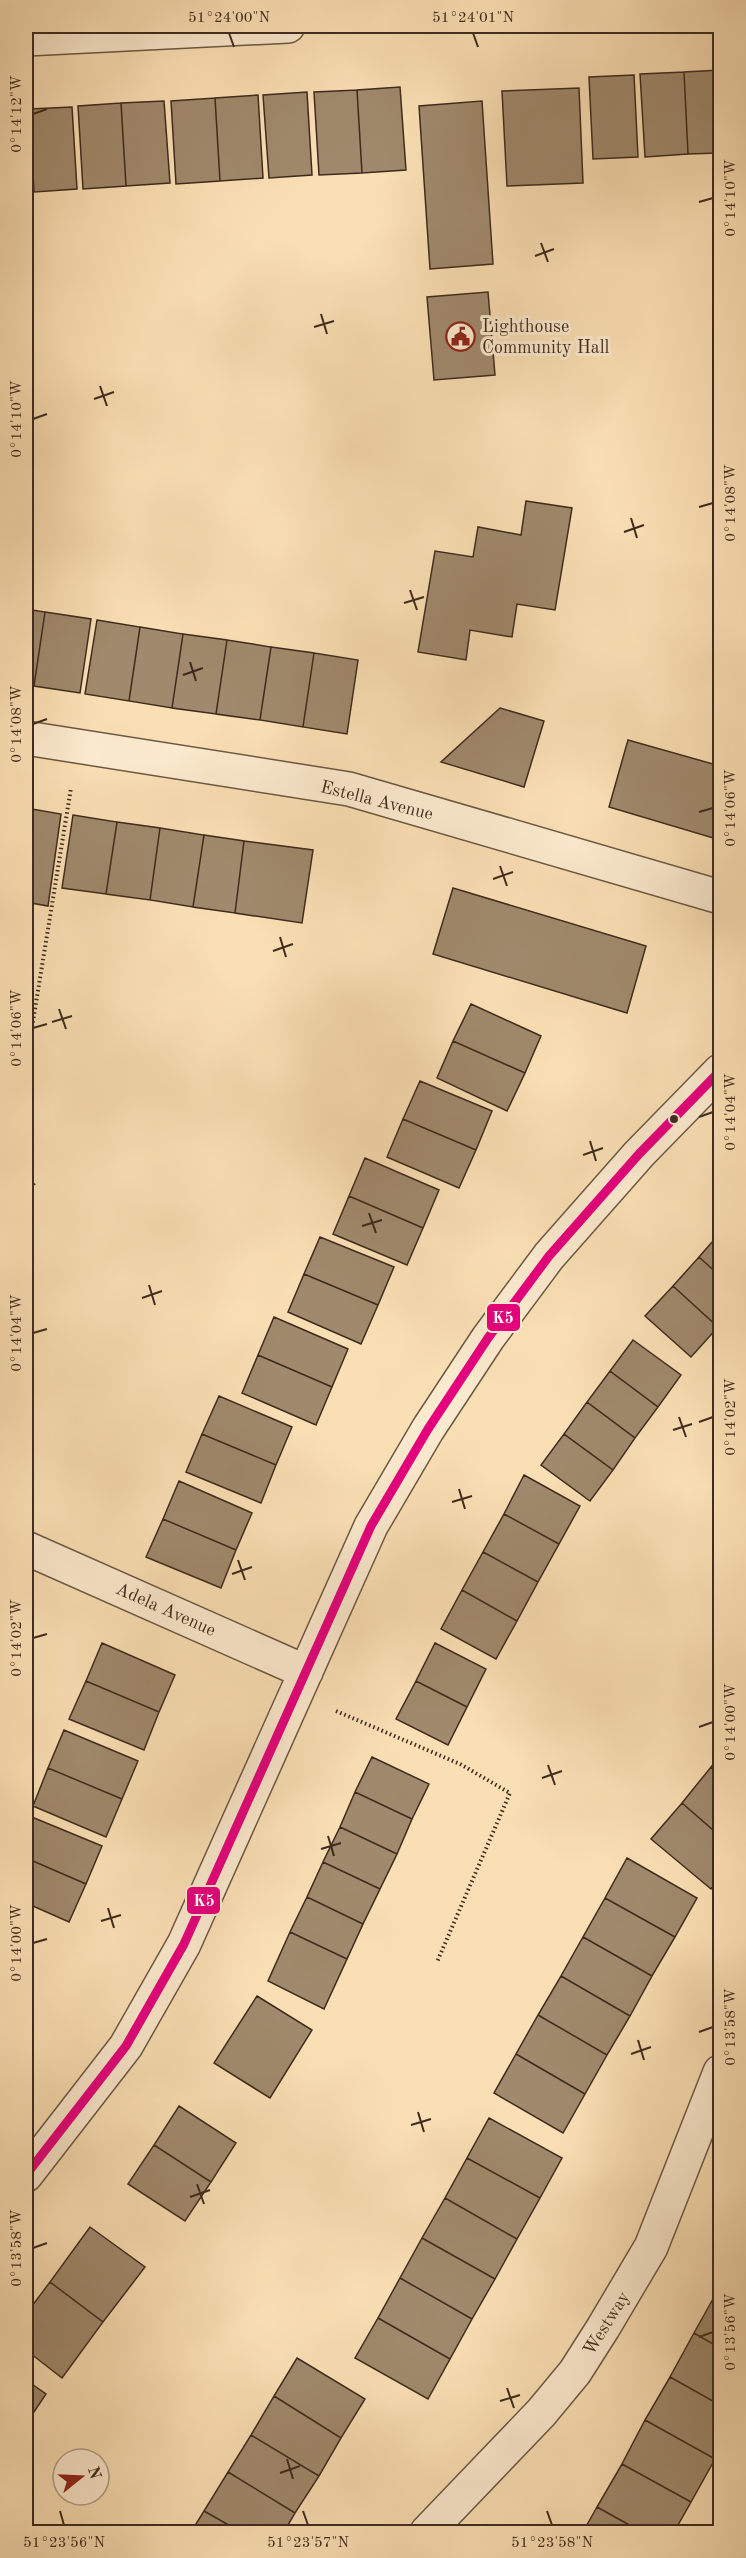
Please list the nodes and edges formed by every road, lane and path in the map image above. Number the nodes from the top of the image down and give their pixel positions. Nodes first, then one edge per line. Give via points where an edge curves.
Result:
1 (288, 26) edge
2 (26, 39) edge
3 (26, 738) edge
4 (78, 746) junction
5 (720, 897) edge
6 (27, 1058) dead end
7 (720, 1071) edge
8 (34, 1184) dead end
9 (26, 1201) edge
10 (26, 1548) edge
11 (301, 1683) junction
12 (437, 1962) dead end
13 (720, 2072) edge
14 (26, 2175) edge
15 (427, 2532) edge

1 - 2 street
3 - 4 street, Estella Avenue
4 - 5 street, Estella Avenue via 349,789
4 - 6 path
7 - 11 street via 639,1154 549,1256 488,1338 371,1526
8 - 9 path
10 - 11 street, Adela Avenue
11 - 12 path via 510,1793
11 - 14 street via 156,1998 126,2046
13 - 15 street, Westway via 651,2247 603,2328 541,2413

